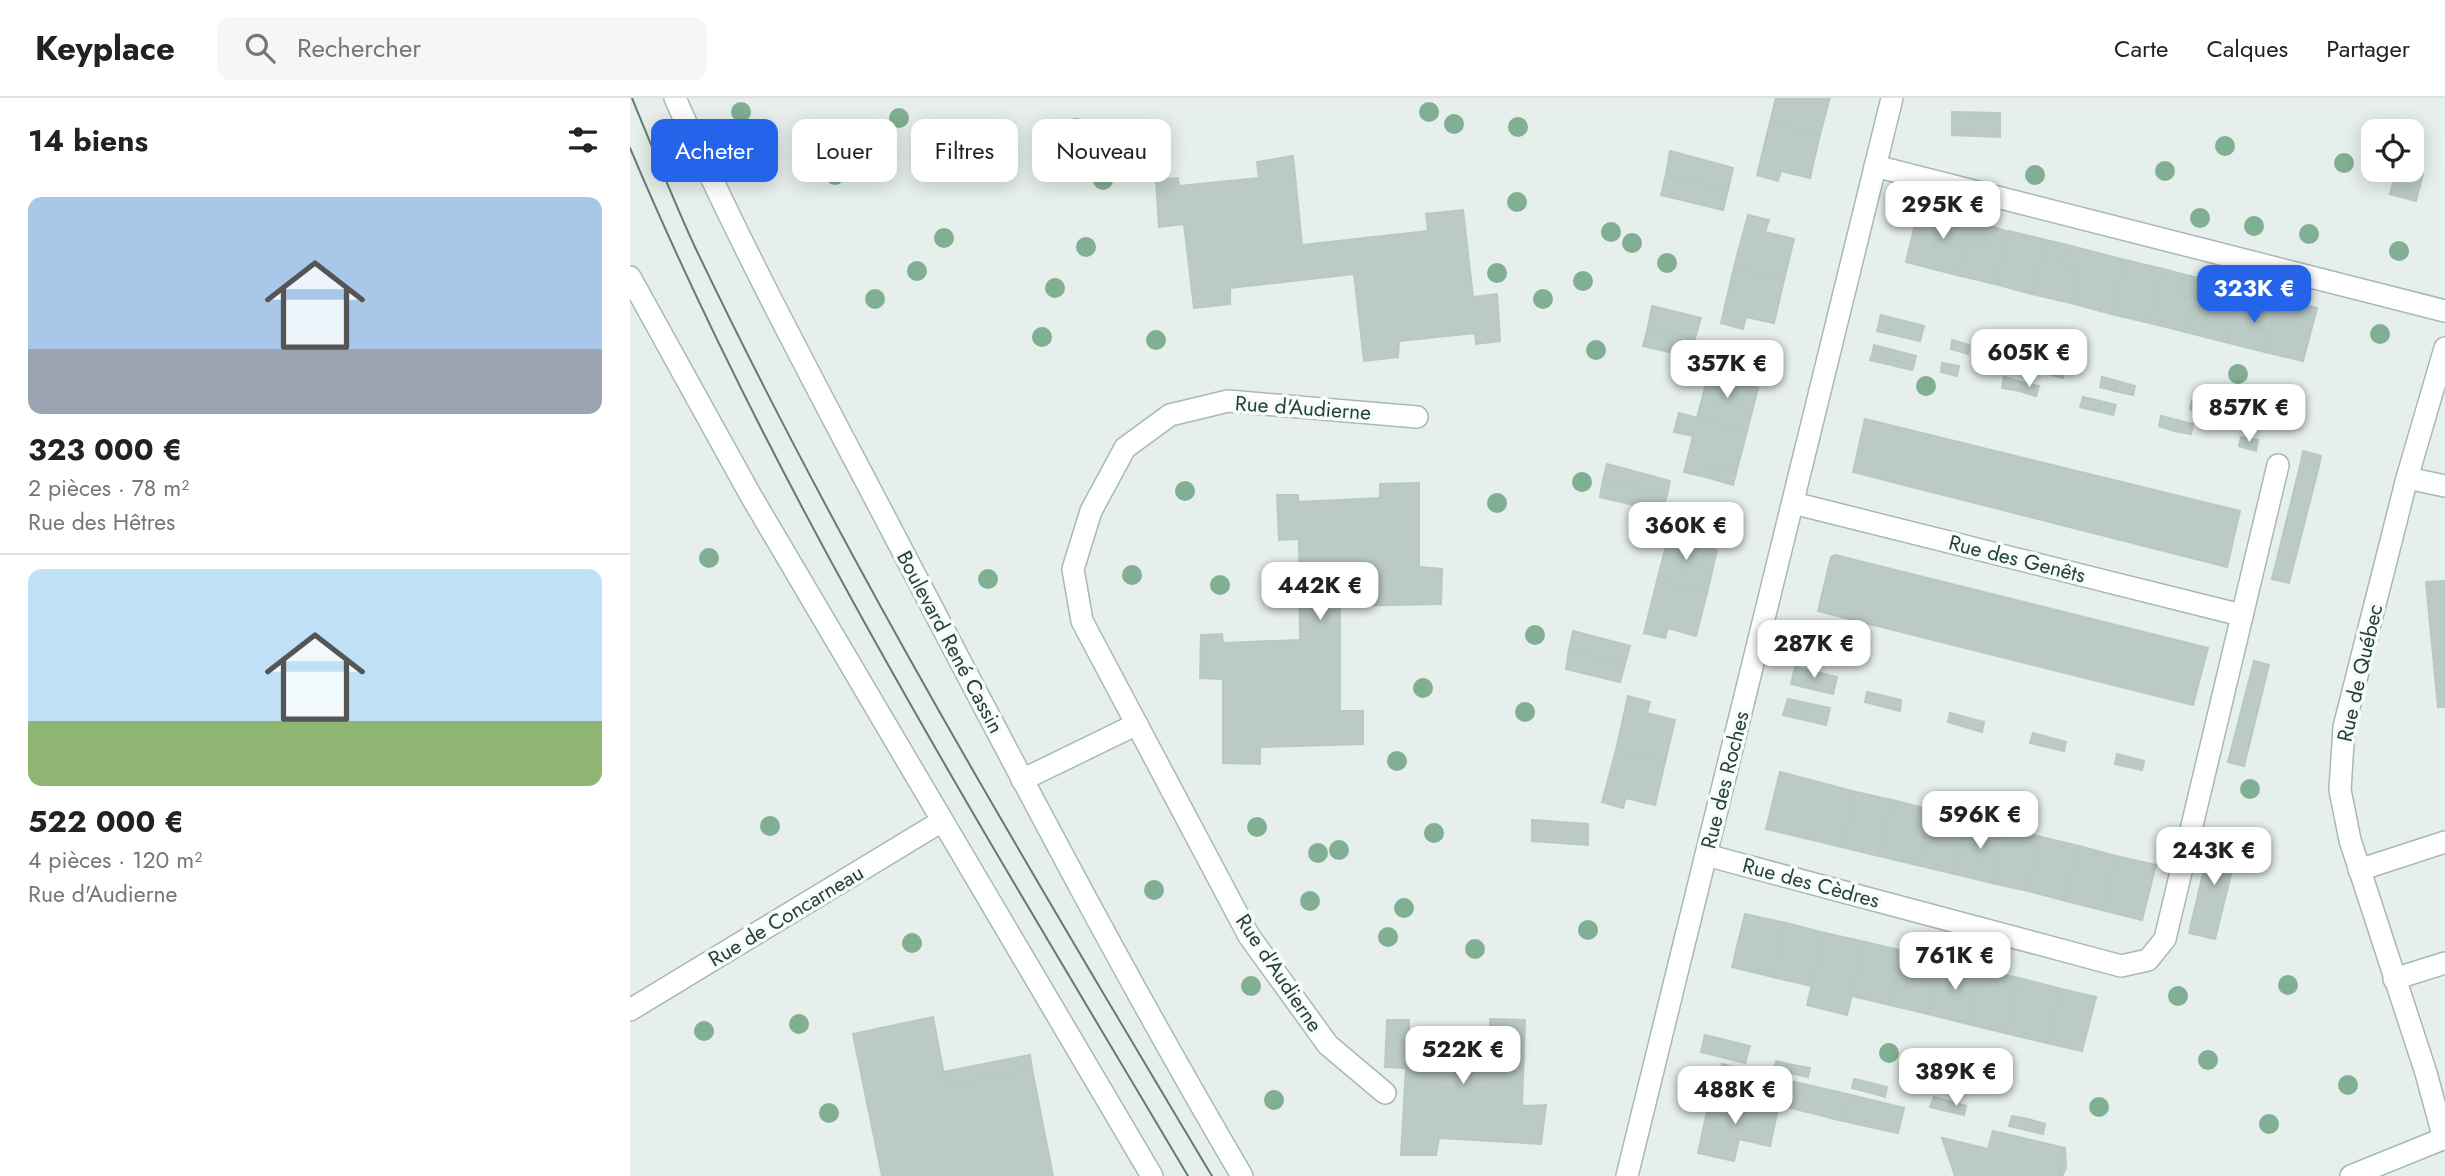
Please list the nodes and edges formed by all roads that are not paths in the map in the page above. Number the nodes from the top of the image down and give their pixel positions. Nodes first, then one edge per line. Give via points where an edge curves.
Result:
1 (676, 98) edge
2 (1892, 98) edge
3 (1875, 166) junction
4 (630, 277) edge
5 (2445, 311) edge
6 (2445, 348) edge
7 (1417, 417) dead end
8 (2278, 465) dead end
9 (2407, 478) junction
10 (2445, 486) edge
11 (1793, 503) junction
12 (2241, 615) junction
13 (1137, 724) junction
14 (1022, 780) junction
15 (942, 821) junction
16 (2445, 842) edge
17 (1706, 855) junction
18 (2359, 870) junction
19 (2445, 963) edge
20 (2394, 979) junction
21 (630, 1010) edge
22 (1385, 1093) dead end
23 (2444, 1139) edge
24 (2373, 1172) edge
25 (1152, 1176) edge
26 (1242, 1176) edge
27 (1627, 1176) edge
28 (2351, 1176) edge

1 - 14 street, Boulevard René Cassin via 784,322
2 - 3 street, Rue des Roches
3 - 5 street
3 - 11 street, Rue des Roches
4 - 15 street via 751,496
6 - 9 street, Rue de Québec
7 - 13 street, Rue d'Audierne via 1228,401 1170,415 1125,448 1091,511 1073,569 1082,621
8 - 12 street
9 - 10 street
9 - 18 street, Rue de Québec via 2344,727 2340,790
11 - 12 street, Rue des Genêts
11 - 17 street, Rue des Roches
12 - 17 street, Rue des Cèdres via 2165,939 2148,960 2121,966
13 - 14 street
13 - 22 street, Rue d'Audierne via 1249,936 1328,1045
14 - 26 street, Boulevard René Cassin
15 - 21 street, Rue de Concarneau
15 - 25 street
16 - 18 street
17 - 27 street, Rue des Roches
18 - 20 street, Rue de Québec
19 - 20 street
20 - 23 street, Rue de Québec
23 - 24 street
24 - 28 street

